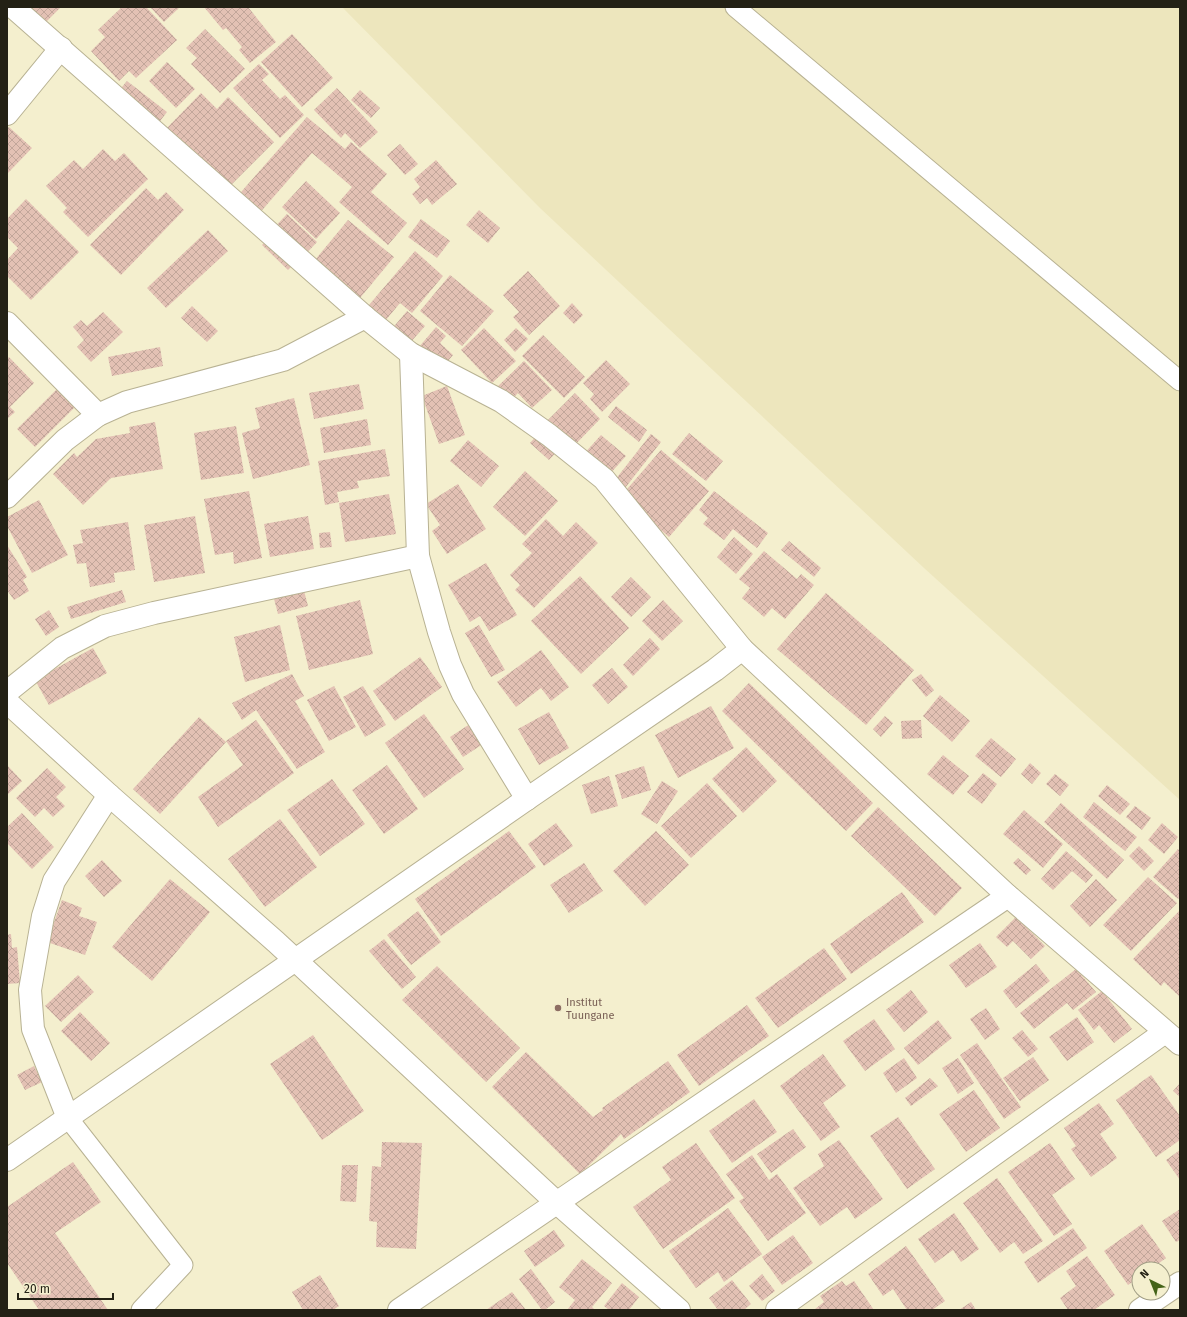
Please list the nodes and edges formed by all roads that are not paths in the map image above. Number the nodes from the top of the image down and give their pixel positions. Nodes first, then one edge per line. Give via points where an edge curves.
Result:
1 (13, 7) edge
2 (735, 7) edge
3 (61, 48) junction
4 (7, 114) edge
5 (365, 317) junction
6 (7, 323) edge
7 (411, 354) junction
8 (1180, 381) edge
9 (98, 415) junction
10 (7, 497) edge
11 (418, 556) junction
12 (742, 649) junction
13 (7, 692) edge
14 (7, 702) edge
15 (109, 795) junction
16 (527, 799) junction
17 (1008, 896) junction
18 (294, 960) junction
19 (1173, 1038) edge
20 (68, 1118) junction
21 (7, 1160) edge
22 (556, 1202) junction
23 (1180, 1283) edge
24 (141, 1310) edge
25 (399, 1310) edge
26 (679, 1310) edge
27 (777, 1310) edge
28 (1140, 1310) edge

1 - 3 street
2 - 8 lane
3 - 4 street
3 - 5 street
5 - 7 street
5 - 9 street via 283,360 127,402
6 - 9 street
7 - 11 street
7 - 12 street via 501,401 604,479
9 - 10 street via 65,440
11 - 13 street via 105,626 62,648
11 - 16 street via 438,632 463,694
12 - 16 street
12 - 17 street
14 - 15 street
15 - 18 street
15 - 20 street via 54,881 43,916 30,990 33,1029
16 - 18 street
17 - 19 street
17 - 22 street
18 - 20 street
18 - 22 street
19 - 27 street
20 - 21 street
20 - 24 lane via 183,1265
22 - 25 street
22 - 26 street
23 - 28 street

